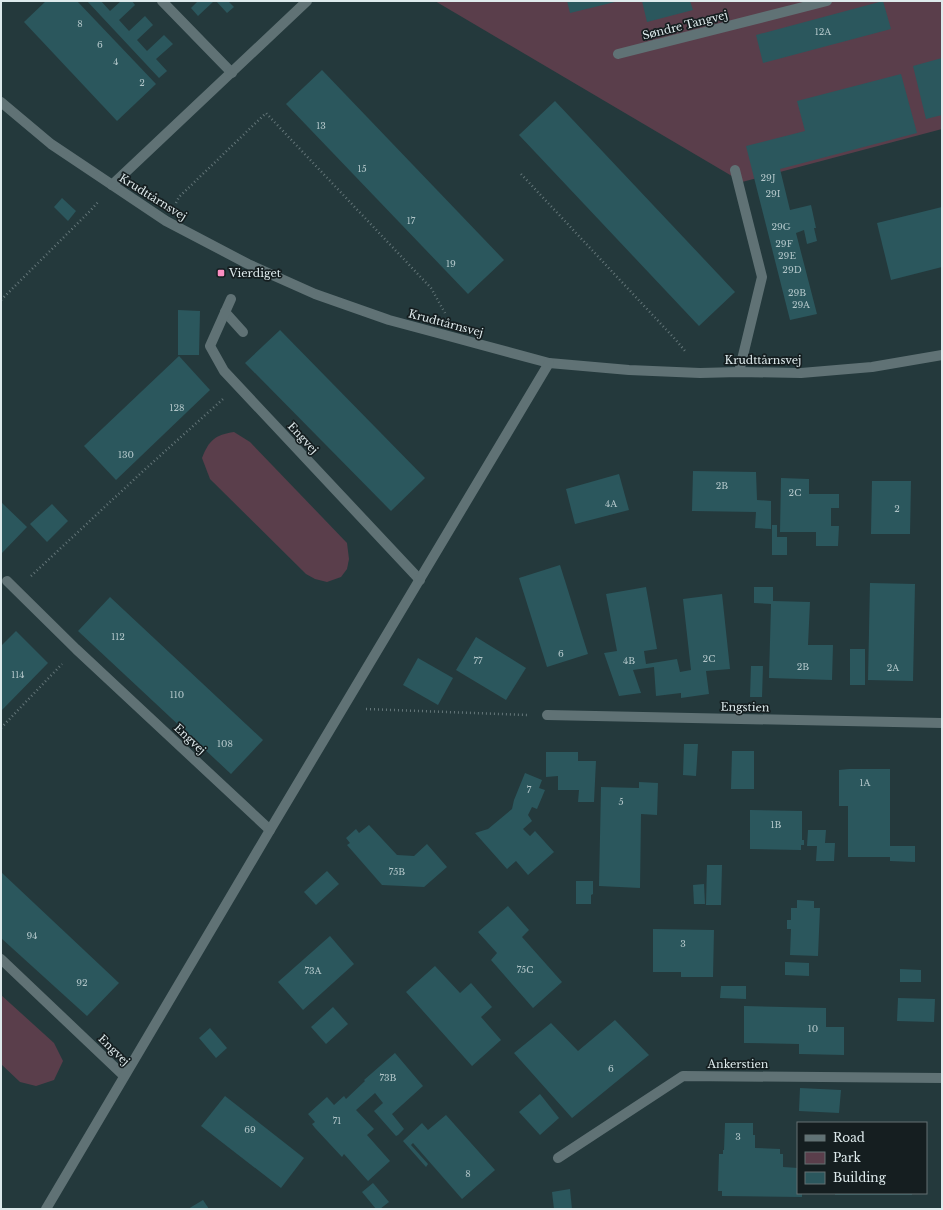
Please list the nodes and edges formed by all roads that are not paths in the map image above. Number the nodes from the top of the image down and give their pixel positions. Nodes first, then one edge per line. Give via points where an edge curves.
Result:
1 (162, 1) edge
2 (307, 1) edge
3 (827, 1) edge
4 (618, 54) dead end
5 (232, 73) junction
6 (1, 102) edge
7 (735, 170) dead end
8 (112, 185) junction
9 (231, 299) dead end
10 (225, 312) junction
11 (243, 332) dead end
12 (942, 355) edge
13 (549, 363) junction
14 (739, 372) junction
15 (420, 580) junction
16 (7, 581) dead end
17 (547, 715) road end
18 (942, 723) edge
19 (270, 830) junction
20 (1, 959) edge
21 (124, 1076) junction
22 (942, 1078) edge
23 (558, 1158) dead end
24 (46, 1209) edge

1 - 5 street
2 - 5 street
3 - 4 street, Søndre Tangvej
5 - 8 street
6 - 8 street, Krudttårnsvej via 51,144
7 - 14 street via 762,277
8 - 13 street, Krudttårnsvej via 166,222 248,264 315,294 389,320
9 - 10 street, Engvej
10 - 11 street
10 - 15 street, Engvej via 210,346 224,371
12 - 14 street, Krudttårnsvej via 872,366 801,373
13 - 14 street, Krudttårnsvej via 629,370
13 - 15 street, Engvej
15 - 19 street, Engvej
16 - 19 street, Engvej
17 - 18 street, Engstien
19 - 21 street, Engvej
20 - 21 street, Engvej
21 - 24 street, Engvej
22 - 23 street, Ankerstien via 683,1076

